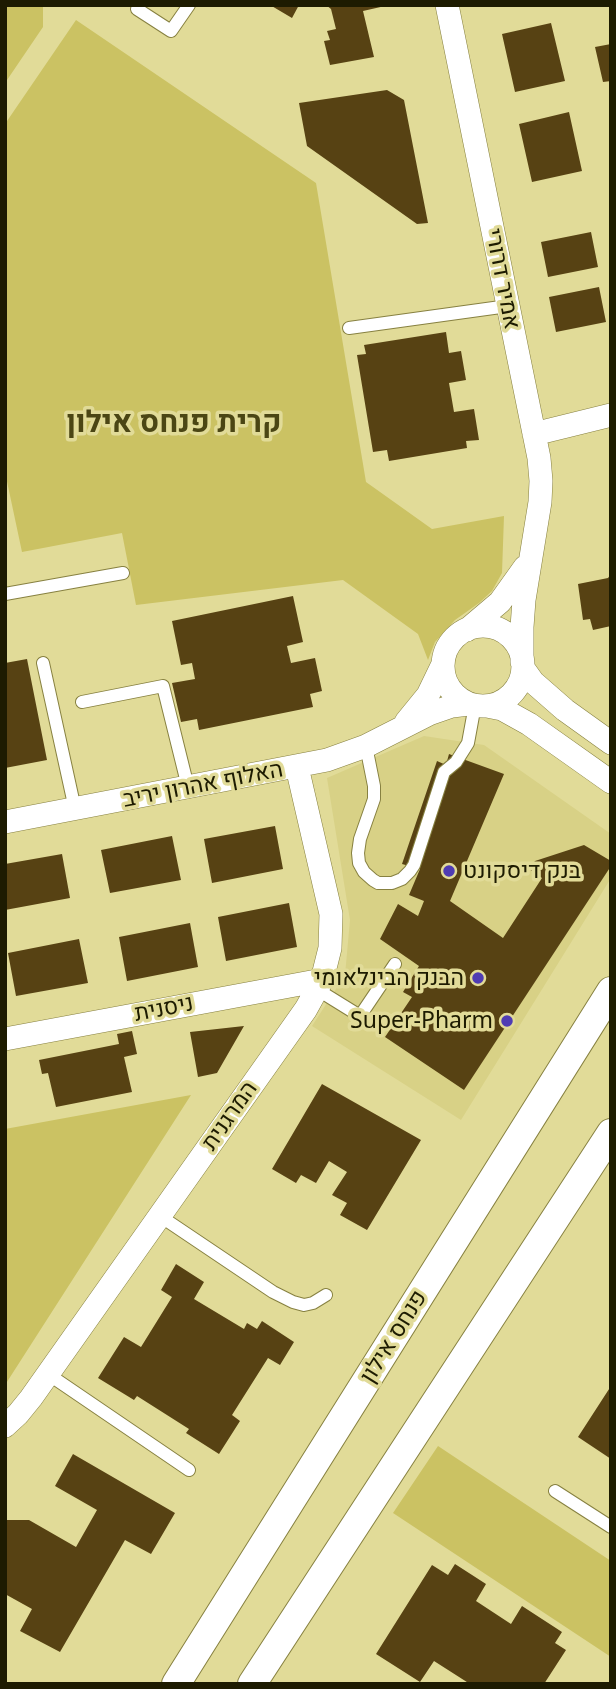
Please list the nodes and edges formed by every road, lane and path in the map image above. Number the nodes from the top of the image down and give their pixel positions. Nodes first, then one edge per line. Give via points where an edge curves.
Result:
1 (140, 5) edge
2 (189, 5) edge
3 (447, 5) edge
4 (508, 306) junction
5 (349, 328) dead end
6 (611, 415) edge
7 (534, 434) junction
8 (531, 555) junction
9 (123, 573) dead end
10 (5, 594) edge
11 (467, 630) junction
12 (43, 663) dead end
13 (443, 664) junction
14 (523, 665) junction
15 (82, 702) dead end
16 (477, 705) junction
17 (395, 730) junction
18 (611, 743) edge
19 (366, 746) junction
20 (297, 767) junction
21 (611, 782) edge
22 (188, 788) junction
23 (75, 809) junction
24 (5, 822) edge
25 (395, 964) dead end
26 (320, 985) junction
27 (611, 991) edge
28 (5, 1039) edge
29 (611, 1133) edge
30 (160, 1216) junction
31 (326, 1295) dead end
32 (48, 1374) junction
33 (5, 1426) edge
34 (189, 1470) dead end
35 (555, 1491) dead end
36 (611, 1527) edge
37 (176, 1684) edge
38 (252, 1684) edge

1 - 2 lane via 137,9 170,31
3 - 4 street, אמיר דרורי
4 - 5 lane
4 - 7 street, אמיר דרורי
6 - 7 street
7 - 8 street, אמיר דרורי via 541,492
8 - 11 street, אמיר דרורי via 500,602
8 - 14 street, אמיר דרורי via 523,609
9 - 10 lane
11 - 13 street via 452,641
11 - 14 street via 485,627 503,632 513,640
12 - 23 lane
13 - 16 street via 449,688
13 - 17 street, האלוף אהרון יריב via 424,702
14 - 16 street via 520,681 505,700
14 - 18 street via 533,682
15 - 22 lane via 163,686
16 - 17 street, האלוף אהרון יריב via 444,709
16 - 19 lane via 468,743 444,772 414,865 402,879 391,883 373,880 359,863 360,839 374,799
16 - 21 street via 502,709 529,724
17 - 19 street, האלוף אהרון יריב
19 - 20 street, האלוף אהרון יריב
20 - 22 street, האלוף אהרון יריב
20 - 26 street, המרגנית via 331,914 330,948
22 - 23 street, האלוף אהרון יריב
23 - 24 street, האלוף אהרון יריב
25 - 26 lane via 360,1016
26 - 28 street, ניסנית
26 - 30 street, המרגנית
27 - 37 street, פנחס אילון
29 - 38 street
30 - 31 lane via 293,1302 304,1305
30 - 32 street, המרגנית
32 - 33 street, המרגנית
32 - 34 lane
35 - 36 lane

